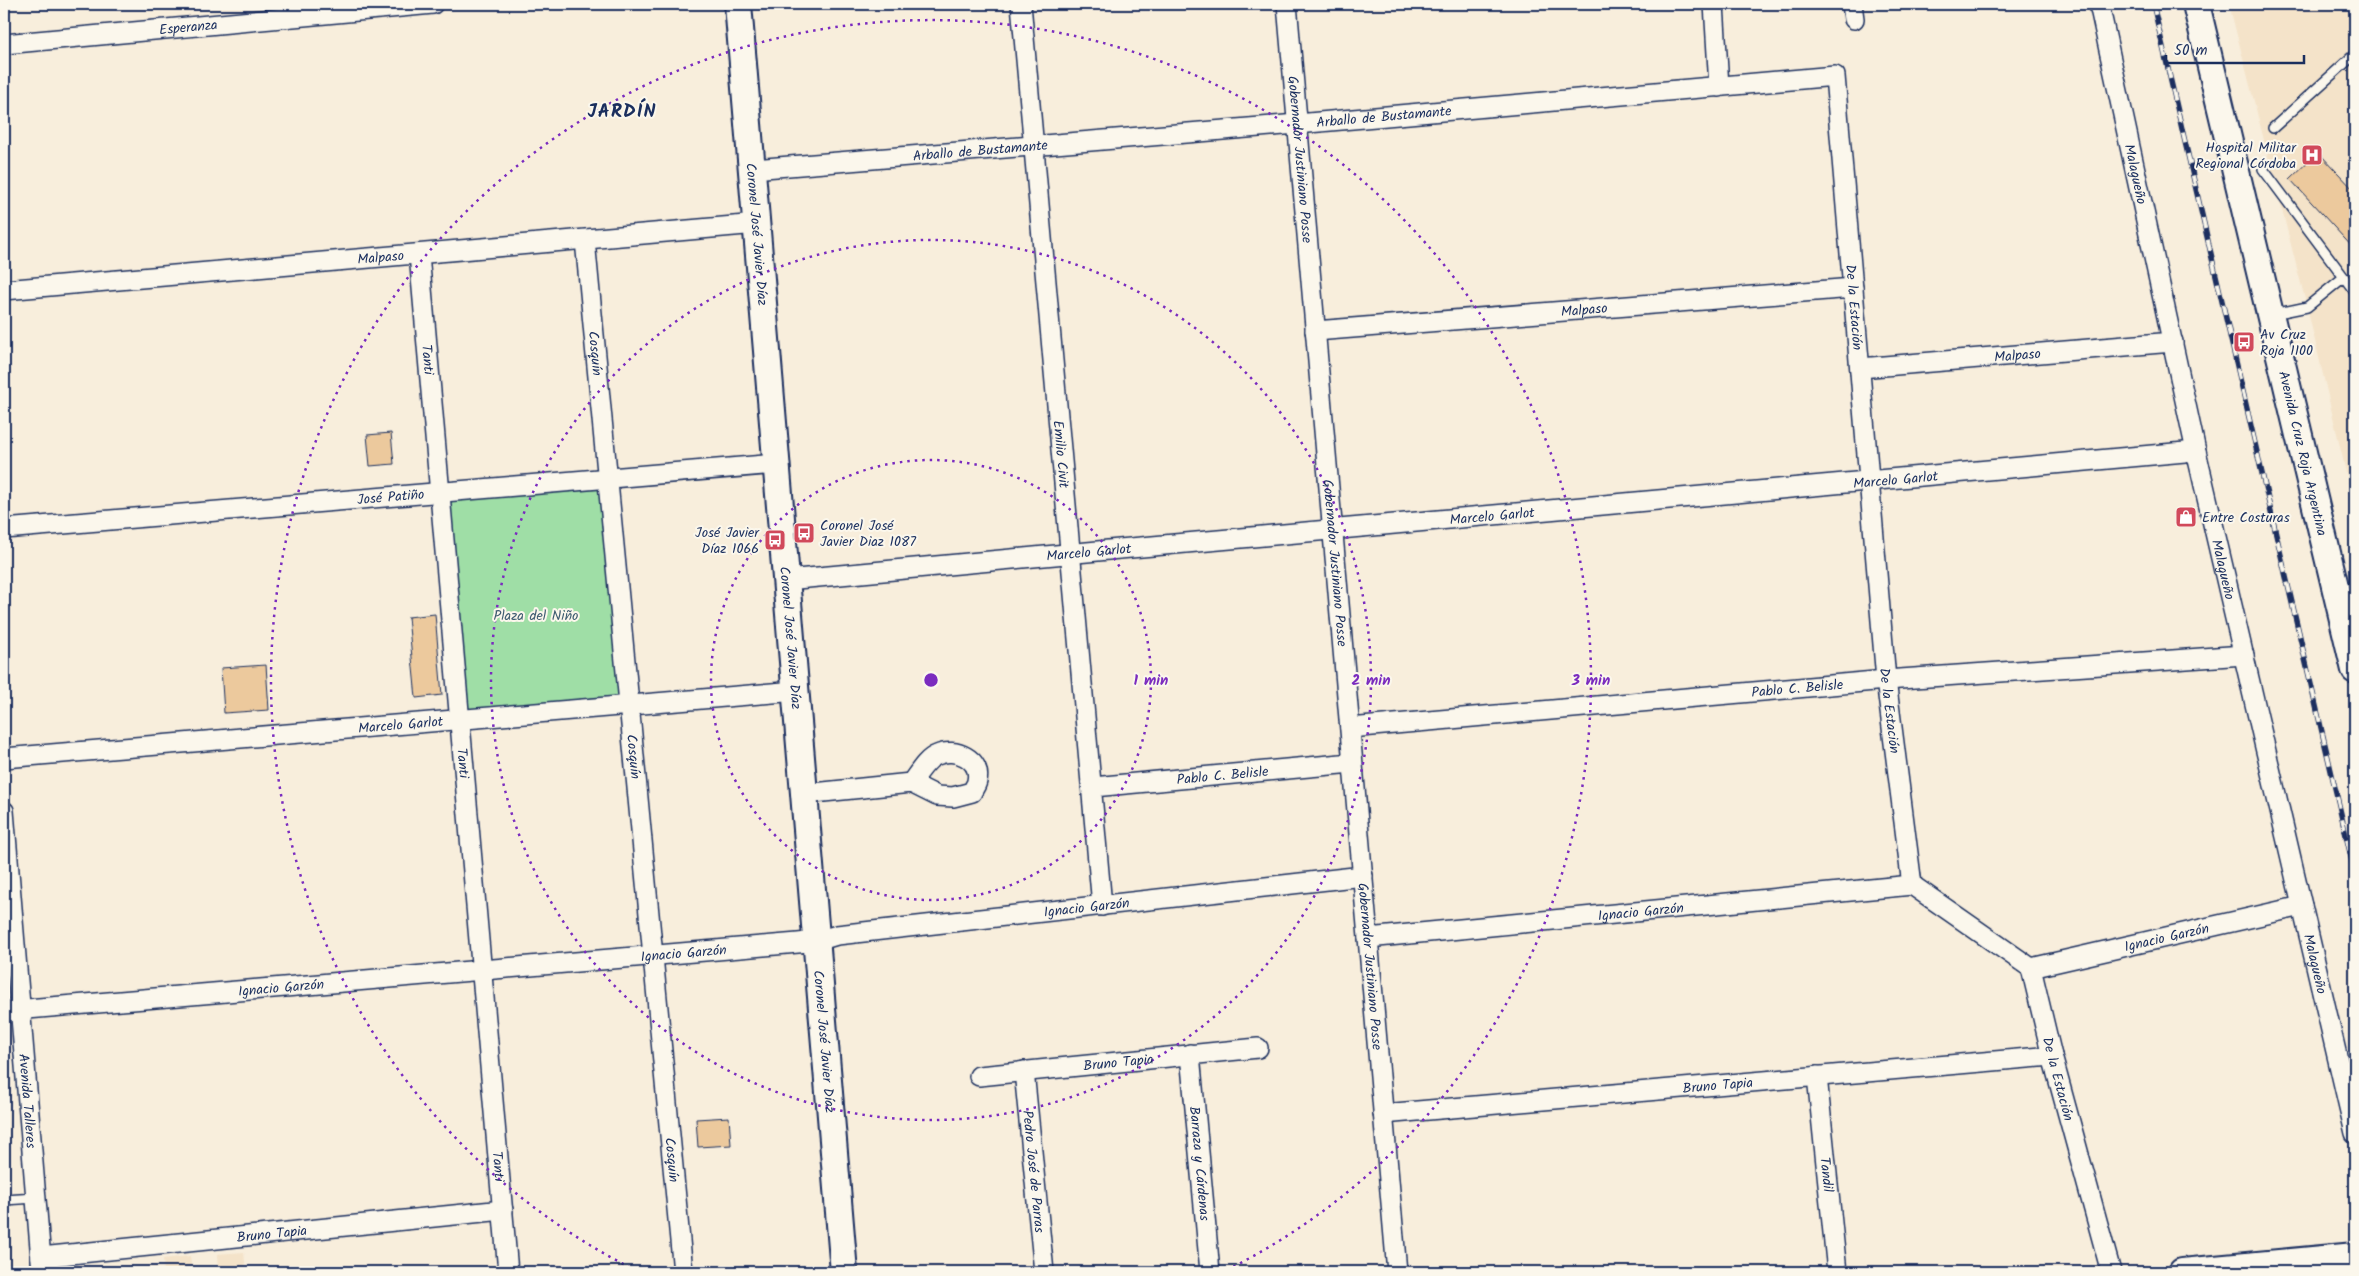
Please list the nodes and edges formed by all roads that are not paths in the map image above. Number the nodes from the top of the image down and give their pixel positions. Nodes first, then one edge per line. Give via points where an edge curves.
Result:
1 (433, 4) edge
2 (738, 4) edge
3 (1021, 4) edge
4 (1287, 4) edge
5 (1714, 4) edge
6 (2099, 4) edge
7 (2196, 4) edge
8 (4, 44) edge
9 (2355, 54) edge
10 (1835, 76) joint
11 (1719, 87) junction
12 (1297, 124) junction
13 (2273, 128) dead end
14 (1033, 145) junction
15 (752, 169) junction
16 (2263, 169) dead end
17 (757, 224) junction
18 (585, 240) junction
19 (420, 254) junction
20 (2344, 277) junction
21 (1853, 288) junction
22 (4, 290) edge
23 (2355, 292) edge
24 (2272, 314) junction
25 (1316, 331) junction
26 (2172, 342) junction
27 (1860, 368) junction
28 (2196, 451) junction
29 (777, 464) junction
30 (607, 478) junction
31 (1870, 483) junction
32 (441, 492) junction
33 (4, 529) edge
34 (1332, 530) junction
35 (1071, 553) junction
36 (786, 580) junction
37 (2244, 655) junction
38 (2355, 670) edge
39 (1886, 680) junction
40 (796, 691) junction
41 (629, 705) junction
42 (460, 719) junction
43 (1350, 728) junction
44 (4, 758) edge
45 (1352, 762) junction
46 (911, 783) dead end
47 (1092, 787) junction
48 (804, 794) junction
49 (4, 811) edge
50 (1363, 876) junction
51 (1912, 884) junction
52 (1102, 906) junction
53 (2302, 906) junction
54 (1368, 938) junction
55 (817, 941) junction
56 (654, 956) junction
57 (2031, 968) junction
58 (483, 970) junction
59 (12, 1011) edge
60 (1258, 1048) dead end
61 (1190, 1054) junction
62 (2052, 1056) junction
63 (1024, 1071) junction
64 (979, 1076) dead end
65 (1817, 1076) junction
66 (1383, 1114) junction
67 (2355, 1132) edge
68 (36, 1198) junction
69 (4, 1200) edge
70 (503, 1210) junction
71 (2355, 1256) edge
72 (41, 1265) edge
73 (2355, 1267) edge
74 (508, 1272) edge
75 (683, 1272) edge
76 (844, 1272) edge
77 (1044, 1272) edge
78 (1210, 1272) edge
79 (1397, 1272) edge
80 (1837, 1272) edge
81 (2111, 1272) edge
82 (2182, 1272) edge
83 (2299, 1272) edge

1 - 8 street, Esperanza
2 - 15 main road, Coronel José Javier Díaz
3 - 14 street, Emilio Civit
4 - 12 street, Gobernador Justiniano Posse
5 - 11 street
6 - 26 street, Malagueño
7 - 24 main road, Avenida Cruz Roja Argentina
9 - 13 lane
10 - 11 street, Arballo de Bustamante
10 - 21 street, De la Estación
11 - 12 street, Arballo de Bustamante
12 - 14 street, Arballo de Bustamante
12 - 25 street, Gobernador Justiniano Posse
14 - 15 street, Arballo de Bustamante
14 - 35 street, Emilio Civit
15 - 17 main road, Coronel José Javier Díaz
16 - 20 lane
17 - 18 street, Malpaso
17 - 29 main road, Coronel José Javier Díaz
18 - 19 street, Malpaso
18 - 30 street, Cosquín
19 - 22 street, Malpaso
19 - 32 street, Tanti
20 - 23 lane
20 - 24 lane via 2308,307
21 - 25 street, Malpaso
21 - 27 street, De la Estación
24 - 38 main road, Avenida Cruz Roja Argentina
25 - 34 street, Gobernador Justiniano Posse
26 - 27 street, Malpaso
26 - 28 street, Malagueño
27 - 31 street, De la Estación
28 - 31 street, Marcelo Garlot
28 - 37 street, Malagueño
29 - 30 street, José Patiño
29 - 36 main road, Coronel José Javier Díaz
30 - 32 street, José Patiño
30 - 41 street, Cosquín
31 - 34 street, Marcelo Garlot
31 - 39 street, De la Estación
32 - 33 street, José Patiño
32 - 42 street, Tanti
34 - 35 street, Marcelo Garlot
34 - 43 street, Gobernador Justiniano Posse
35 - 36 street, Marcelo Garlot
35 - 47 street, Emilio Civit
36 - 40 main road, Coronel José Javier Díaz
37 - 39 street, Pablo C. Belisle
37 - 53 street, Malagueño
39 - 43 street, Pablo C. Belisle
39 - 51 street, De la Estación
40 - 41 street, Marcelo Garlot
40 - 48 main road, Coronel José Javier Díaz
41 - 42 street, Marcelo Garlot
41 - 56 street, Cosquín
42 - 44 street, Marcelo Garlot
42 - 58 street, Tanti
43 - 45 street, Gobernador Justiniano Posse
45 - 47 street, Pablo C. Belisle
45 - 50 street, Gobernador Justiniano Posse
46 - 48 street
47 - 52 street, Emilio Civit
48 - 55 main road, Coronel José Javier Díaz
49 - 59 street, Avenida Talleres
50 - 52 street, Ignacio Garzón
50 - 54 street, Gobernador Justiniano Posse
51 - 54 street, Ignacio Garzón
51 - 57 street
52 - 55 street, Ignacio Garzón via 837,934
53 - 57 street, Ignacio Garzón
53 - 67 street, Malagueño
54 - 66 street, Gobernador Justiniano Posse
55 - 56 street, Ignacio Garzón
55 - 76 main road, Coronel José Javier Díaz
56 - 58 street, Ignacio Garzón
56 - 75 street, Cosquín
57 - 62 street, De la Estación
58 - 59 street, Ignacio Garzón
58 - 70 street, Tanti
59 - 68 street, Avenida Talleres
60 - 61 street, Bruno Tapia
61 - 63 street, Bruno Tapia
61 - 78 street, Barraza y Cárdenas
62 - 65 street, Bruno Tapia
62 - 81 street, De la Estación
63 - 64 street, Bruno Tapia
63 - 77 street, Pedro José de Parras
65 - 66 street, Bruno Tapia
65 - 80 street, Tandil
66 - 79 street, Gobernador Justiniano Posse
68 - 69 lane
68 - 72 street, Avenida Talleres
70 - 72 street, Bruno Tapia
70 - 74 street, Tanti
71 - 82 main road
73 - 83 main road

